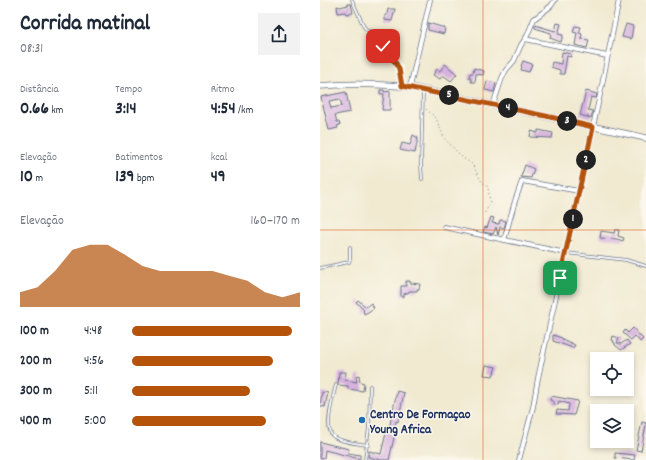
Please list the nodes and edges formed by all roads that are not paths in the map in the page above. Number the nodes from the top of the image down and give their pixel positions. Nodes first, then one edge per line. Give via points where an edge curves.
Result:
1 (352, 0) edge
2 (430, 0) edge
3 (555, 0) edge
4 (619, 0) edge
5 (525, 39) junction
6 (607, 56) junction
7 (320, 86) edge
8 (402, 86) junction
9 (410, 87) junction
10 (423, 90) junction
11 (493, 105) junction
12 (593, 127) junction
13 (646, 138) edge
14 (422, 179) dead end
15 (579, 191) junction
16 (444, 227) dead end
17 (504, 240) junction
18 (350, 246) dead end
19 (566, 253) junction
20 (646, 266) edge
21 (320, 268) edge
22 (336, 385) dead end
23 (370, 386) dead end
24 (368, 445) junction
25 (366, 460) edge
26 (519, 460) edge

1 - 8 lane via 364,27 396,63
2 - 9 street
3 - 5 street via 534,19
4 - 6 street
5 - 6 street
5 - 11 street via 502,78
6 - 12 street
7 - 8 main road
8 - 9 main road
9 - 10 main road
10 - 11 main road
10 - 14 lane via 420,165
11 - 12 main road
12 - 13 main road
12 - 15 street
15 - 17 street via 522,180
15 - 19 street
16 - 17 street
17 - 19 street
18 - 21 lane via 349,262
19 - 20 lane via 626,260
19 - 26 street
22 - 24 lane via 328,422 330,434 332,437
23 - 24 lane
24 - 25 lane

